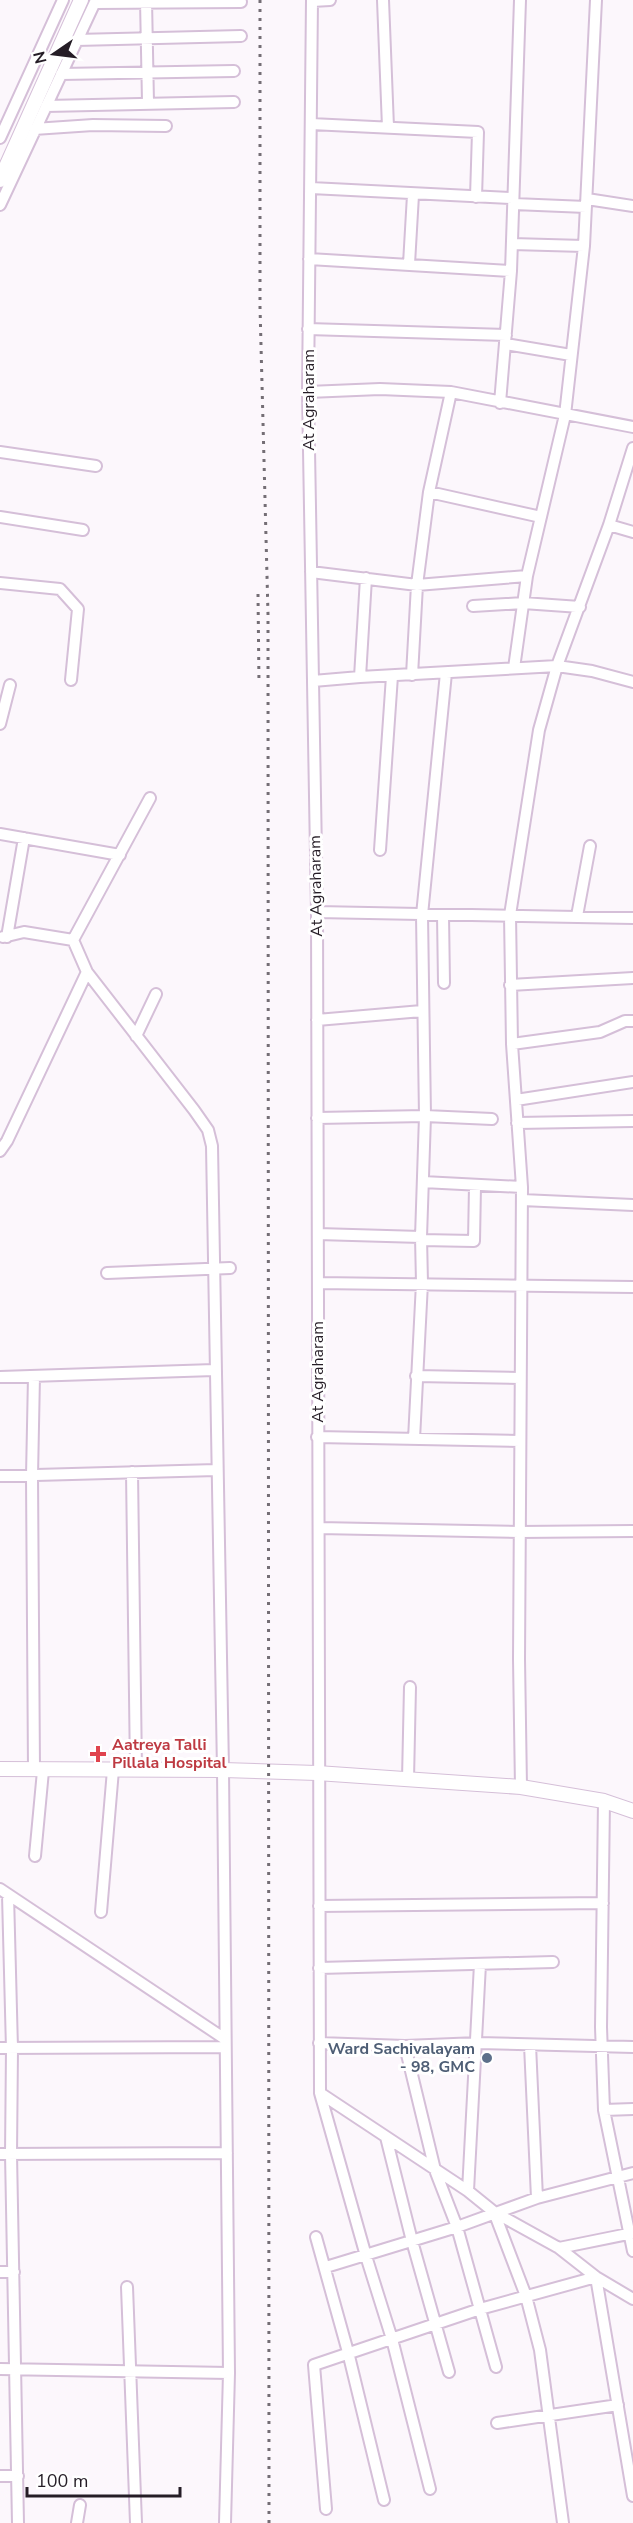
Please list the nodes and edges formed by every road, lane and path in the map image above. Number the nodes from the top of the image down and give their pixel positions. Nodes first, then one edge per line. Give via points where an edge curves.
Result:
1 (63, 0) edge
2 (74, 0) edge
3 (312, 0) edge
4 (330, 0) edge
5 (383, 0) edge
6 (520, 0) edge
7 (596, 0) edge
8 (91, 1) edge
9 (146, 1) edge
10 (241, 2) dead end
11 (241, 36) dead end
12 (146, 37) junction
13 (75, 40) junction
14 (234, 71) dead end
15 (147, 72) junction
16 (61, 74) junction
17 (148, 102) junction
18 (234, 102) dead end
19 (46, 106) junction
20 (311, 124) junction
21 (166, 126) dead end
22 (388, 127) junction
23 (34, 129) junction
24 (0, 138) edge
25 (0, 159) edge
26 (0, 180) edge
27 (311, 188) junction
28 (413, 195) junction
29 (476, 197) junction
30 (513, 201) junction
31 (587, 203) junction
32 (0, 205) edge
33 (633, 206) edge
34 (512, 244) junction
35 (584, 246) junction
36 (309, 259) junction
37 (410, 264) junction
38 (511, 271) junction
39 (309, 329) junction
40 (506, 340) junction
41 (571, 355) junction
42 (308, 392) junction
43 (451, 392) junction
44 (500, 403) junction
45 (565, 415) junction
46 (633, 427) edge
47 (633, 448) edge
48 (0, 452) edge
49 (96, 466) dead end
50 (429, 492) junction
51 (0, 517) edge
52 (541, 517) junction
53 (609, 525) junction
54 (82, 530) dead end
55 (633, 532) edge
56 (311, 572) junction
57 (527, 576) junction
58 (366, 579) junction
59 (0, 583) edge
60 (417, 585) junction
61 (523, 603) junction
62 (473, 606) dead end
63 (580, 607) junction
64 (557, 666) junction
65 (513, 668) junction
66 (446, 673) junction
67 (412, 675) junction
68 (392, 676) junction
69 (360, 677) junction
70 (71, 680) dead end
71 (313, 681) junction
72 (633, 682) edge
73 (10, 685) dead end
74 (0, 724) edge
75 (150, 798) dead end
76 (0, 834) edge
77 (24, 838) junction
78 (590, 846) dead end
79 (380, 850) dead end
80 (120, 855) junction
81 (317, 912) junction
82 (422, 915) junction
83 (443, 915) junction
84 (510, 915) junction
85 (577, 916) junction
86 (633, 918) edge
87 (3, 937) edge
88 (73, 940) junction
89 (87, 972) junction
90 (633, 978) edge
91 (444, 983) dead end
92 (510, 985) junction
93 (156, 993) dead end
94 (422, 1011) junction
95 (317, 1020) junction
96 (633, 1021) edge
97 (136, 1036) junction
98 (512, 1044) junction
99 (633, 1082) edge
100 (516, 1100) junction
101 (425, 1116) junction
102 (317, 1118) junction
103 (492, 1119) dead end
104 (633, 1121) edge
105 (517, 1123) junction
106 (4, 1139) edge
107 (0, 1151) edge
108 (423, 1182) junction
109 (475, 1186) junction
110 (522, 1187) junction
111 (522, 1200) junction
112 (633, 1205) edge
113 (318, 1234) junction
114 (421, 1239) junction
115 (213, 1267) junction
116 (230, 1268) dead end
117 (107, 1273) dead end
118 (318, 1283) junction
119 (422, 1283) junction
120 (522, 1285) junction
121 (633, 1287) edge
122 (214, 1370) junction
123 (34, 1376) junction
124 (416, 1376) junction
125 (0, 1377) edge
126 (520, 1378) junction
127 (317, 1437) junction
128 (414, 1439) junction
129 (520, 1441) junction
130 (216, 1470) junction
131 (132, 1472) junction
132 (0, 1476) edge
133 (32, 1476) junction
134 (319, 1528) junction
135 (633, 1531) edge
136 (519, 1532) junction
137 (410, 1687) dead end
138 (0, 1769) edge
139 (39, 1770) junction
140 (113, 1770) junction
141 (135, 1770) junction
142 (223, 1770) junction
143 (317, 1773) junction
144 (408, 1779) junction
145 (521, 1787) junction
146 (604, 1802) junction
147 (633, 1811) edge
148 (35, 1856) dead end
149 (4, 1892) edge
150 (603, 1903) junction
151 (319, 1906) junction
152 (101, 1912) dead end
153 (553, 1962) dead end
154 (480, 1964) junction
155 (319, 1968) junction
156 (225, 2043) junction
157 (320, 2043) junction
158 (477, 2043) junction
159 (530, 2045) junction
160 (405, 2046) junction
161 (633, 2047) edge
162 (0, 2048) edge
163 (602, 2048) junction
164 (12, 2049) junction
165 (320, 2092) junction
166 (633, 2109) edge
167 (604, 2110) junction
168 (386, 2137) junction
169 (226, 2153) junction
170 (6, 2154) edge
171 (435, 2170) junction
172 (633, 2173) edge
173 (617, 2175) junction
174 (468, 2191) junction
175 (537, 2198) junction
176 (494, 2212) junction
177 (457, 2227) junction
178 (631, 2233) edge
179 (316, 2237) dead end
180 (411, 2241) junction
181 (559, 2248) junction
182 (633, 2251) edge
183 (366, 2256) junction
184 (326, 2268) junction
185 (0, 2272) edge
186 (14, 2272) junction
187 (596, 2277) junction
188 (127, 2287) dead end
189 (526, 2296) junction
190 (633, 2299) edge
191 (480, 2309) junction
192 (436, 2324) junction
193 (392, 2339) junction
194 (348, 2352) junction
195 (496, 2367) dead end
196 (17, 2368) junction
197 (0, 2369) edge
198 (130, 2372) junction
199 (449, 2372) dead end
200 (229, 2373) junction
201 (618, 2405) junction
202 (549, 2416) junction
203 (497, 2423) dead end
204 (0, 2476) edge
205 (18, 2476) junction
206 (430, 2489) dead end
207 (633, 2496) edge
208 (384, 2500) dead end
209 (80, 2505) dead end
210 (326, 2510) dead end
211 (18, 2523) edge
212 (76, 2523) edge
213 (136, 2523) edge
214 (225, 2523) edge
215 (562, 2523) edge

1 - 24 street
2 - 25 street
3 - 4 street
3 - 20 street, At Agraharam
5 - 22 street
6 - 30 street
7 - 31 street
8 - 9 street
8 - 13 street
8 - 26 street
9 - 10 street
9 - 12 street
11 - 12 street
12 - 13 street
12 - 15 street
13 - 16 street
14 - 15 street
15 - 16 street
15 - 17 street
16 - 19 street
17 - 18 street
17 - 19 street
19 - 23 street
20 - 22 street
20 - 27 street, At Agraharam
21 - 23 street
22 - 29 street via 478,132
23 - 32 street
27 - 28 street
27 - 36 street, At Agraharam
28 - 29 street
28 - 37 street
29 - 30 street
30 - 31 street
30 - 34 street
31 - 33 street
31 - 35 street
34 - 35 street
34 - 38 street
35 - 41 street
36 - 37 street
36 - 39 street, At Agraharam
37 - 38 street
38 - 40 street
39 - 40 street
39 - 42 street, At Agraharam
40 - 41 street
40 - 44 street
41 - 45 street
42 - 43 street
42 - 56 street, At Agraharam
43 - 44 street
43 - 50 street
44 - 45 street
45 - 46 street
45 - 52 street
47 - 53 street
48 - 49 street
50 - 52 street
50 - 60 street
51 - 54 street
52 - 57 street
53 - 55 street
53 - 63 street
56 - 58 street
56 - 71 street, At Agraharam
57 - 60 street
57 - 61 street
58 - 60 street
58 - 69 street
59 - 70 street via 60,589 78,609
60 - 67 street
61 - 62 street
61 - 63 street
61 - 65 street
63 - 64 street
64 - 65 street
64 - 72 street
64 - 84 street via 539,730
65 - 66 street
66 - 67 street
66 - 82 street
67 - 68 street
68 - 69 street
68 - 79 street
69 - 71 street
71 - 81 street, At Agraharam
73 - 74 street
75 - 80 street
76 - 77 street
77 - 80 street
77 - 87 street
78 - 85 street
80 - 88 street
81 - 82 street
81 - 95 street, At Agraharam
82 - 83 street
82 - 94 street
83 - 84 street
83 - 91 street
84 - 85 street
84 - 92 street
85 - 86 street
87 - 88 street via 24,932
88 - 89 street
89 - 97 street
89 - 106 street
90 - 92 street
92 - 98 street
93 - 97 street
94 - 95 street
94 - 101 street
95 - 102 street, At Agraharam
96 - 98 street via 600,1032
97 - 115 street via 208,1130 212,1146
98 - 100 street
99 - 100 street
100 - 105 street
101 - 102 street
101 - 103 street
101 - 108 street
102 - 113 street, At Agraharam
104 - 105 street
105 - 110 street
106 - 107 street
108 - 109 street
108 - 114 street
109 - 110 street
109 - 114 street via 474,1241
110 - 111 street
111 - 112 street
111 - 120 street
113 - 114 street
113 - 118 street, At Agraharam
114 - 119 street
115 - 116 street
115 - 117 street
115 - 122 street
118 - 119 street
118 - 127 street, At Agraharam
119 - 120 street
119 - 124 street
120 - 121 street
120 - 126 street
122 - 123 street
122 - 130 street
123 - 125 street
123 - 133 street
124 - 126 street
124 - 128 street
126 - 129 street
127 - 128 street
127 - 134 street, At Agraharam
128 - 129 street
129 - 136 street
130 - 131 street
130 - 142 street
131 - 133 street
131 - 141 street
132 - 133 street
133 - 139 street
134 - 136 street
134 - 143 street, At Agraharam
135 - 136 street
136 - 145 street
137 - 144 street
138 - 139 street
139 - 140 street
139 - 148 street
140 - 141 street
140 - 152 street
141 - 142 street
142 - 143 street
142 - 156 street
143 - 144 street
143 - 151 street, At Agraharam
144 - 145 street
145 - 146 street
146 - 147 street
146 - 150 street
149 - 156 street
149 - 164 street
150 - 151 street
150 - 163 street
151 - 155 street, At Agraharam
153 - 154 street
154 - 155 street
154 - 158 street
155 - 157 street, At Agraharam
156 - 164 street
156 - 169 street
157 - 160 street
157 - 165 street, At Agraharam
158 - 159 street
158 - 160 street
158 - 174 street
159 - 163 street
159 - 175 street
160 - 171 street
161 - 163 street
162 - 164 street
163 - 167 street
164 - 170 street
165 - 168 street
165 - 183 street, At Agraharam
166 - 167 street
167 - 173 street
168 - 171 street
168 - 180 street
169 - 170 street
169 - 200 street
170 - 186 street
171 - 174 street
171 - 177 street
172 - 173 street
173 - 175 street
173 - 178 street
174 - 176 street
175 - 176 street
176 - 177 street
176 - 181 street
176 - 189 street
177 - 180 street
177 - 191 street
178 - 181 street
178 - 182 street
179 - 184 street
180 - 183 street
180 - 192 street
181 - 187 street
183 - 184 street
183 - 193 street, At Agraharam
184 - 194 street
185 - 186 street
186 - 196 street
187 - 189 street
187 - 190 street
187 - 201 street
188 - 198 street
189 - 191 street
189 - 202 street via 540,2350
191 - 192 street
191 - 195 street
192 - 193 street
192 - 199 street
193 - 194 street
193 - 206 street, At Agraharam
194 - 208 street
194 - 210 street via 314,2365
196 - 197 street
196 - 198 street
196 - 205 street
198 - 200 street
198 - 213 street
200 - 214 street
201 - 202 street
201 - 207 street
202 - 203 street
202 - 215 street
204 - 205 street
205 - 211 street
209 - 212 street

